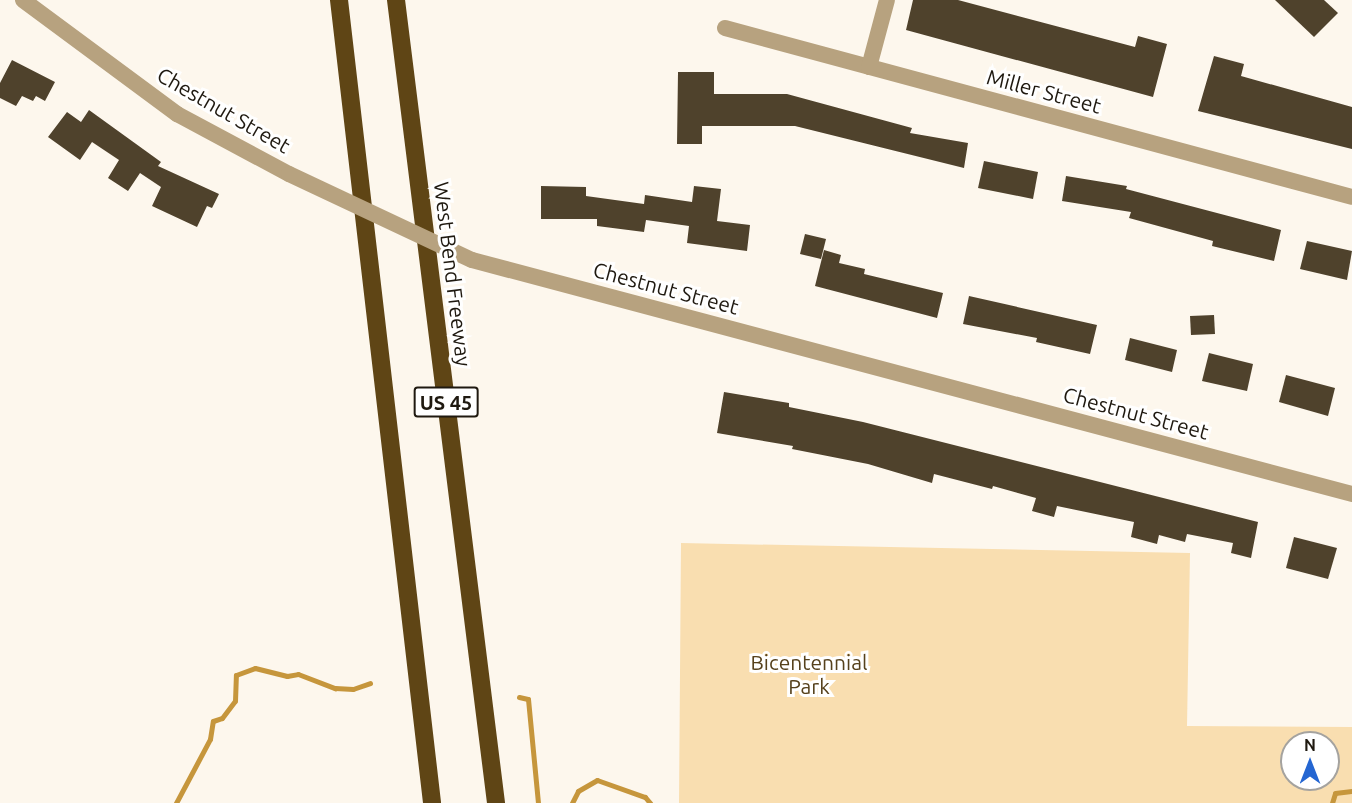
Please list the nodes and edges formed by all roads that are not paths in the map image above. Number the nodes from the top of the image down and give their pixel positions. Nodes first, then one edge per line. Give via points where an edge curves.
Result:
1 (24, 0) edge
2 (339, 0) edge
3 (396, 0) edge
4 (887, 0) edge
5 (725, 28) dead end
6 (869, 67) junction
7 (1352, 197) edge
8 (1352, 494) edge
9 (432, 803) edge
10 (496, 803) edge

1 - 8 street, Chestnut Street, bridge via 177,114 289,174 472,260
2 - 9 highway, US 45
3 - 10 highway, West Bend Freeway / US 45
4 - 6 street
5 - 6 street, Miller Street
6 - 7 street, Miller Street

